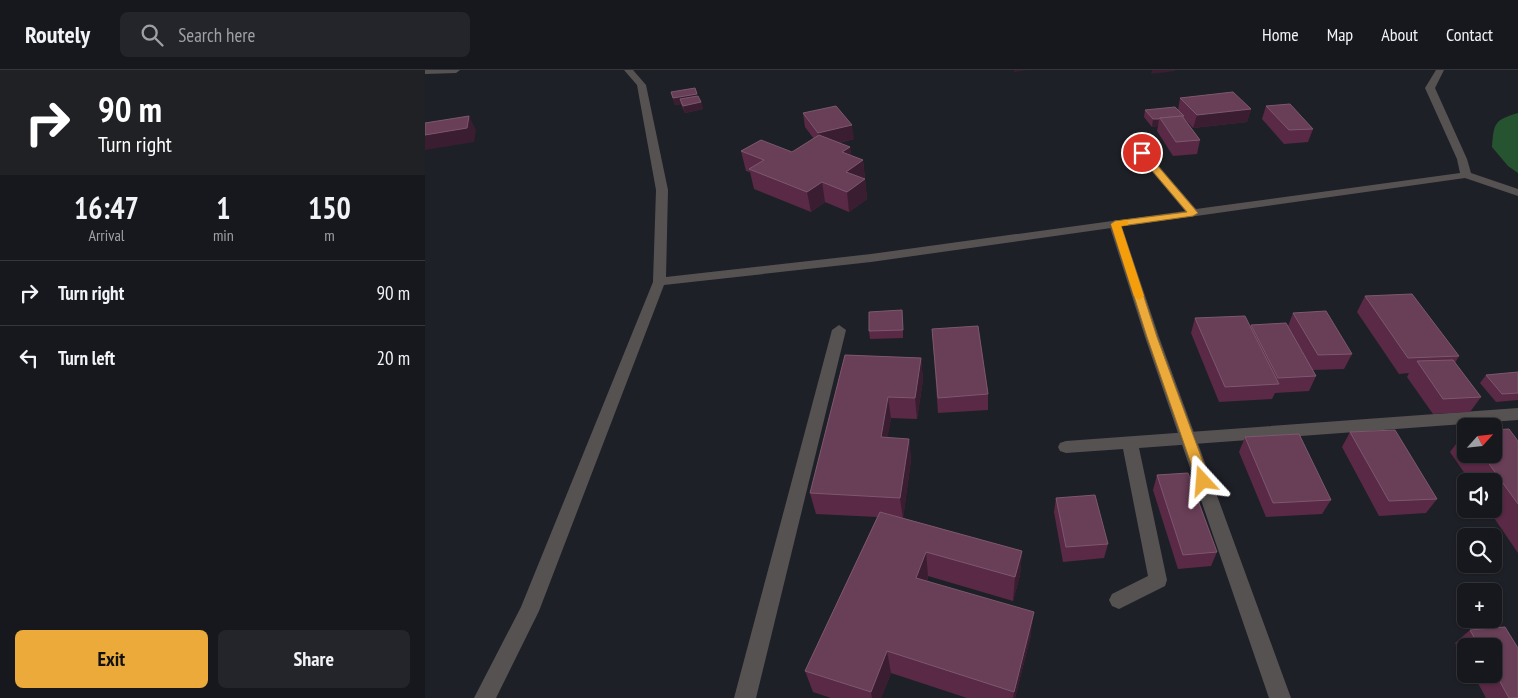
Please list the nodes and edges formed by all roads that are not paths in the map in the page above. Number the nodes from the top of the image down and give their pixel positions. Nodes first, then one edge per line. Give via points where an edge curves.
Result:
1 (456, 70) edge
2 (628, 70) edge
3 (1440, 70) edge
4 (425, 71) edge
5 (1142, 153) dead end
6 (1466, 175) junction
7 (1518, 193) edge
8 (1193, 213) junction
9 (1115, 224) junction
10 (659, 282) junction
11 (839, 330) dead end
12 (1518, 414) edge
13 (1130, 442) junction
14 (1066, 447) dead end
15 (1119, 600) dead end
16 (485, 698) edge
17 (745, 698) edge
18 (1280, 698) edge

1 - 4 street
2 - 10 street via 641,85 662,190
3 - 6 street via 1430,88
5 - 8 street
6 - 7 street
6 - 8 street
8 - 9 street
9 - 10 street via 871,258
9 - 18 street
10 - 16 street via 529,611
11 - 17 street
12 - 13 street
13 - 14 street
13 - 15 street via 1158,580

